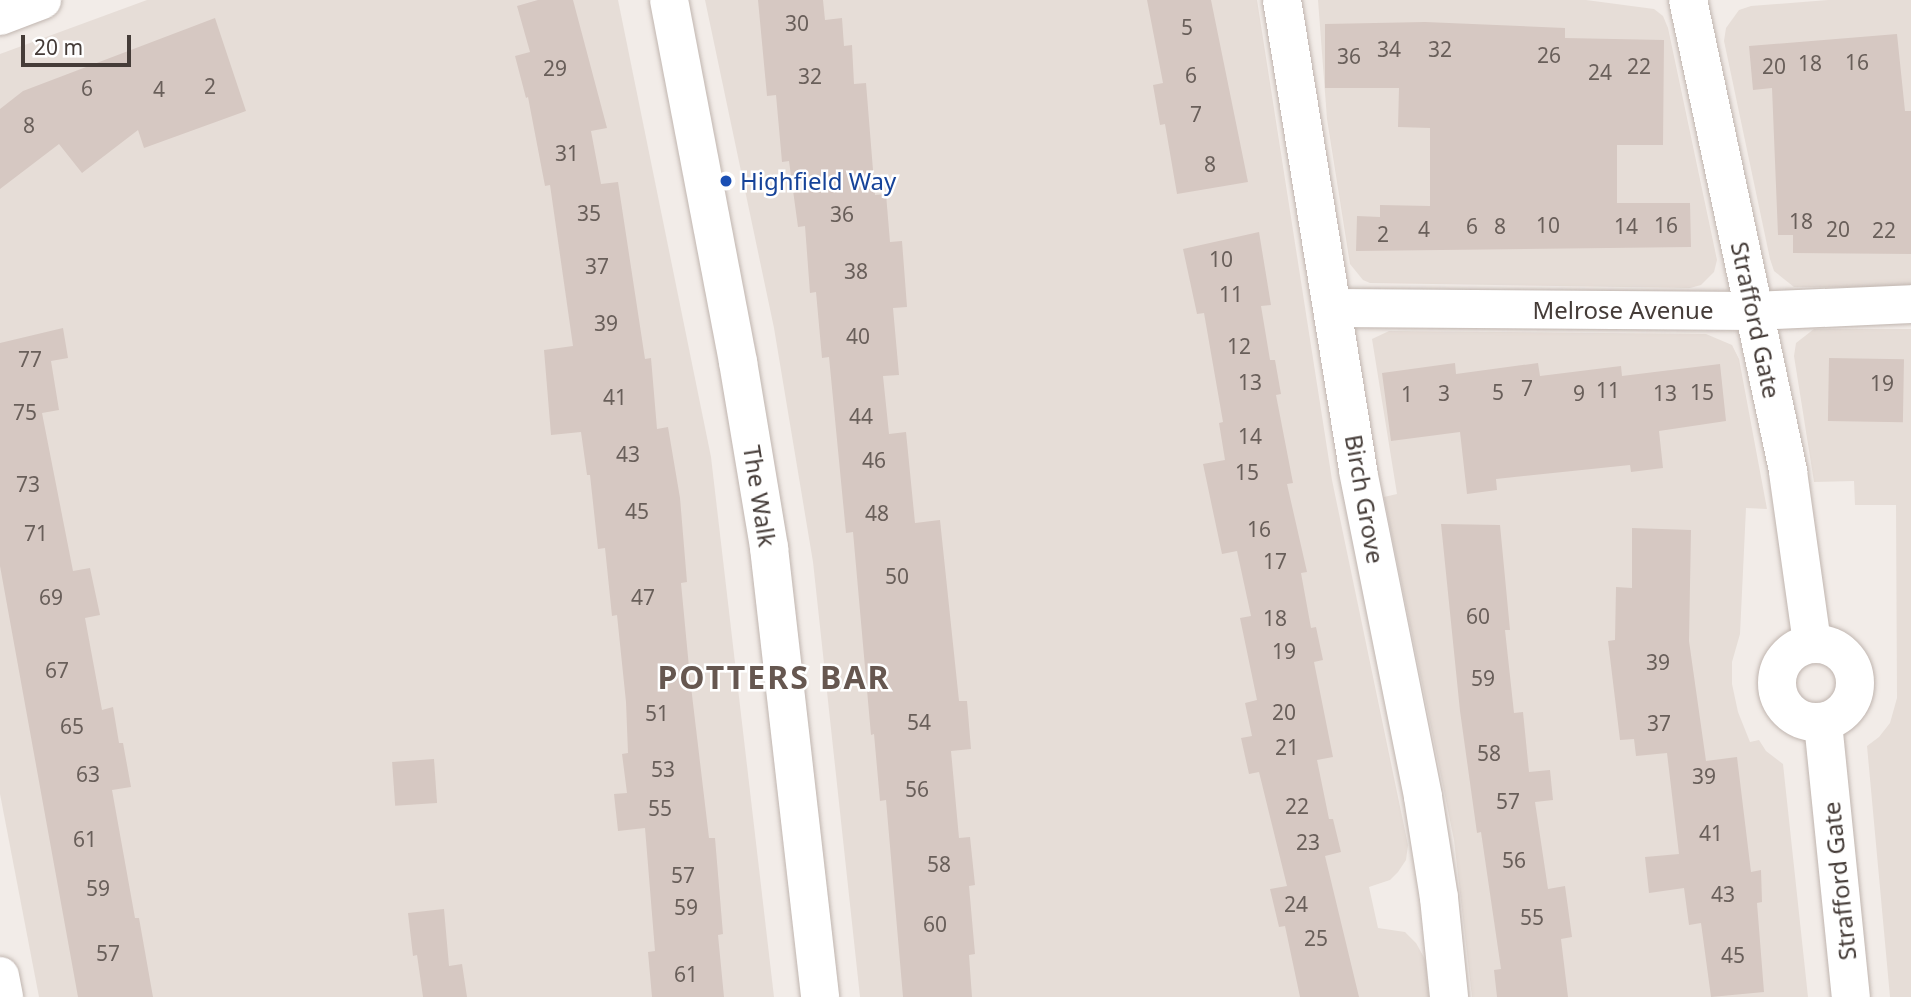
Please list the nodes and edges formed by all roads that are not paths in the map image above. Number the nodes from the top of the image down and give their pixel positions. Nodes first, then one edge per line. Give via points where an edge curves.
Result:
1 (42, 0) edge
2 (669, 0) edge
3 (1282, 0) edge
4 (1688, 0) edge
5 (0, 16) edge
6 (1911, 304) edge
7 (1334, 308) junction
8 (1753, 311) junction
9 (1812, 643) junction
10 (1823, 723) junction
11 (0, 976) edge
12 (4, 997) edge
13 (820, 997) edge
14 (1449, 997) edge
15 (1851, 997) edge

1 - 5 street
2 - 13 street, The Walk via 769,548
3 - 7 street, Birch Grove
4 - 8 street, Strafford Gate
6 - 8 street, Melrose Avenue
7 - 8 street, Melrose Avenue
7 - 14 street, Birch Grove via 1358,471 1425,809
8 - 9 street, Strafford Gate via 1794,506
9 - 10 street via 1843,654 1855,676 1845,711
9 - 10 street via 1788,656 1777,678 1778,690 1789,712
10 - 15 street, Strafford Gate
11 - 12 street

